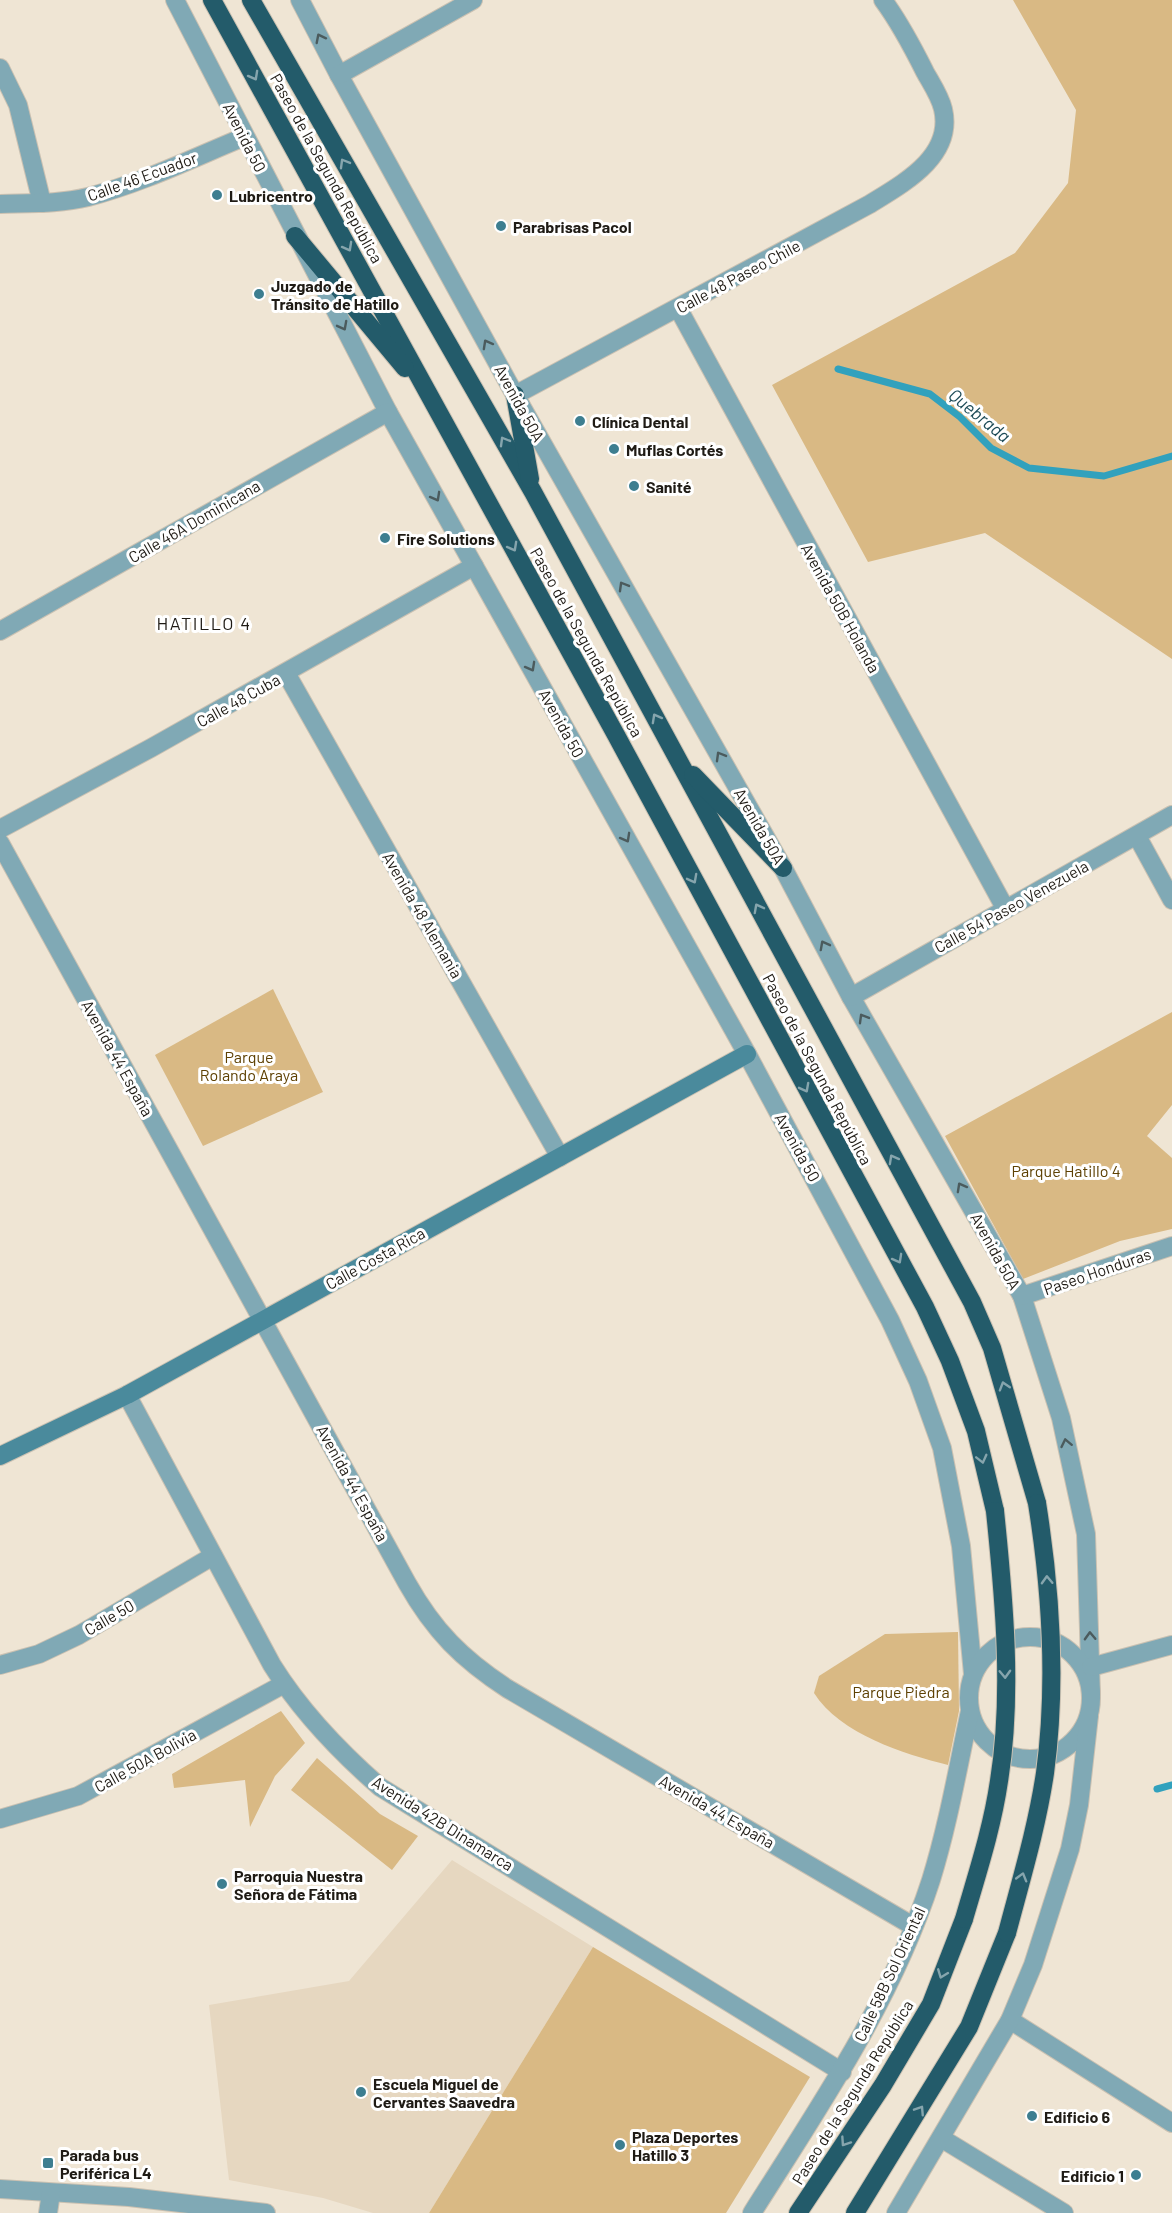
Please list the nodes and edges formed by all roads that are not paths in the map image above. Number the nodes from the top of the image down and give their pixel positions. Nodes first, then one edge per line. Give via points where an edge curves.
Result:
1 (175, 0) edge
2 (212, 0) edge
3 (300, 0) edge
4 (473, 0) edge
5 (883, 0) edge
6 (254, 4) edge
7 (0, 68) edge
8 (339, 75) junction
9 (244, 137) junction
10 (42, 203) junction
11 (0, 204) edge
12 (295, 236) junction
13 (678, 308) junction
14 (515, 395) junction
15 (432, 400) junction
16 (388, 412) junction
17 (533, 492) junction
18 (474, 566) junction
19 (0, 631) edge
20 (286, 673) junction
21 (679, 759) junction
22 (1172, 815) edge
23 (0, 829) edge
24 (1137, 836) junction
25 (0, 843) edge
26 (783, 868) junction
27 (1172, 900) edge
28 (1005, 908) junction
29 (851, 997) junction
30 (747, 1054) junction
31 (560, 1156) junction
32 (1172, 1246) edge
33 (1022, 1296) junction
34 (263, 1321) junction
35 (127, 1395) junction
36 (0, 1456) edge
37 (213, 1556) junction
38 (1172, 1645) edge
39 (0, 1665) edge
40 (1091, 1667) junction
41 (973, 1674) junction
42 (284, 1684) junction
43 (1091, 1695) junction
44 (970, 1711) junction
45 (1089, 1716) junction
46 (0, 1819) edge
47 (913, 1926) junction
48 (1010, 2020) junction
49 (842, 2072) junction
50 (1172, 2123) edge
51 (941, 2138) junction
52 (0, 2189) edge
53 (51, 2193) junction
54 (209, 2209) edge
55 (48, 2213) edge
56 (266, 2213) edge
57 (752, 2213) edge
58 (798, 2213) edge
59 (855, 2213) edge
60 (896, 2213) edge
61 (1064, 2213) edge

1 - 9 street, Avenida 50
2 -> 15 highway, Paseo de la Segunda República
8 -> 3 street, Avenida 50A
4 - 8 street
5 - 13 street, Calle 48 Paseo Chile via 901,24 943,109 944,136 935,154 897,188
17 -> 6 highway, Paseo de la Segunda República
7 - 10 street via 18,105
14 -> 8 street, Avenida 50A
9 - 10 street, Calle 46 Ecuador via 87,197
9 - 12 street, Avenida 50
10 - 11 street, Calle 46 Ecuador
12 - 15 highway
12 -> 16 street, Avenida 50
13 - 14 street, Calle 48 Paseo Chile
13 - 28 street, Avenida 50B Holanda
14 - 17 highway
26 -> 14 street, Avenida 50A
15 -> 58 highway, Paseo de la Segunda República, bridge via 925,1306 976,1431 995,1511 1002,1572 1006,1719 990,1826 964,1919 931,2004
16 -> 18 street, Avenida 50
16 - 19 street, Calle 46A Dominicana
21 -> 17 highway, Paseo de la Segunda República
18 - 20 street, Calle 48 Cuba
18 -> 30 street, Avenida 50
20 - 23 street, Calle 48 Cuba
20 - 31 street, Avenida 48 Alemania
21 - 26 highway
59 -> 21 highway, Paseo de la Segunda República, bridge via 969,2027 1006,1933 1032,1841 1045,1773 1052,1699 1046,1558 1037,1503 992,1348 972,1302
22 - 24 street, Calle 54 Paseo Venezuela
24 - 27 street
24 - 28 street, Calle 54 Paseo Venezuela
25 - 34 street, Avenida 44 España
29 -> 26 street, Avenida 50A
28 - 29 street, Calle 54 Paseo Venezuela
33 -> 29 street, Avenida 50A
30 - 31 main road, Calle Costa Rica
30 - 41 street, Avenida 50 via 890,1320 918,1382 942,1448 961,1546
31 - 34 main road, Calle Costa Rica
32 - 33 street, Paseo Honduras
40 -> 33 street, Avenida 50A via 1086,1534 1061,1418
34 - 35 main road, Calle Costa Rica
34 - 47 street, Avenida 44 España via 425,1614 449,1643 476,1668 508,1689
35 - 36 main road, Calle Costa Rica
35 - 37 street, Avenida 42B Dinamarca
37 - 39 street, Calle 50 via 79,1635 39,1654
37 - 42 street, Avenida 42B Dinamarca
38 - 40 street
40 - 43 street, Avenida 50A
41 - 43 street via 984,1656 1000,1643 1020,1637 1041,1637 1060,1644 1076,1657 1087,1675
41 - 44 street
42 - 46 street, Calle 50A Bolivia via 78,1796
42 - 49 street, Avenida 42B Dinamarca via 351,1762 380,1787
43 - 45 street
44 - 45 street via 987,1741 1002,1752 1036,1759 1069,1745
44 - 47 street, Calle 58B Sol Oriental via 931,1879
45 - 48 street via 1080,1805 1070,1849 1033,1965
47 - 49 street, Calle 58B Sol Oriental
48 - 50 street
48 - 51 street
49 - 57 street, Calle 58B Sol Oriental
51 - 60 street
51 - 61 street
52 - 53 street
53 - 54 street
53 - 55 street
54 - 56 street

